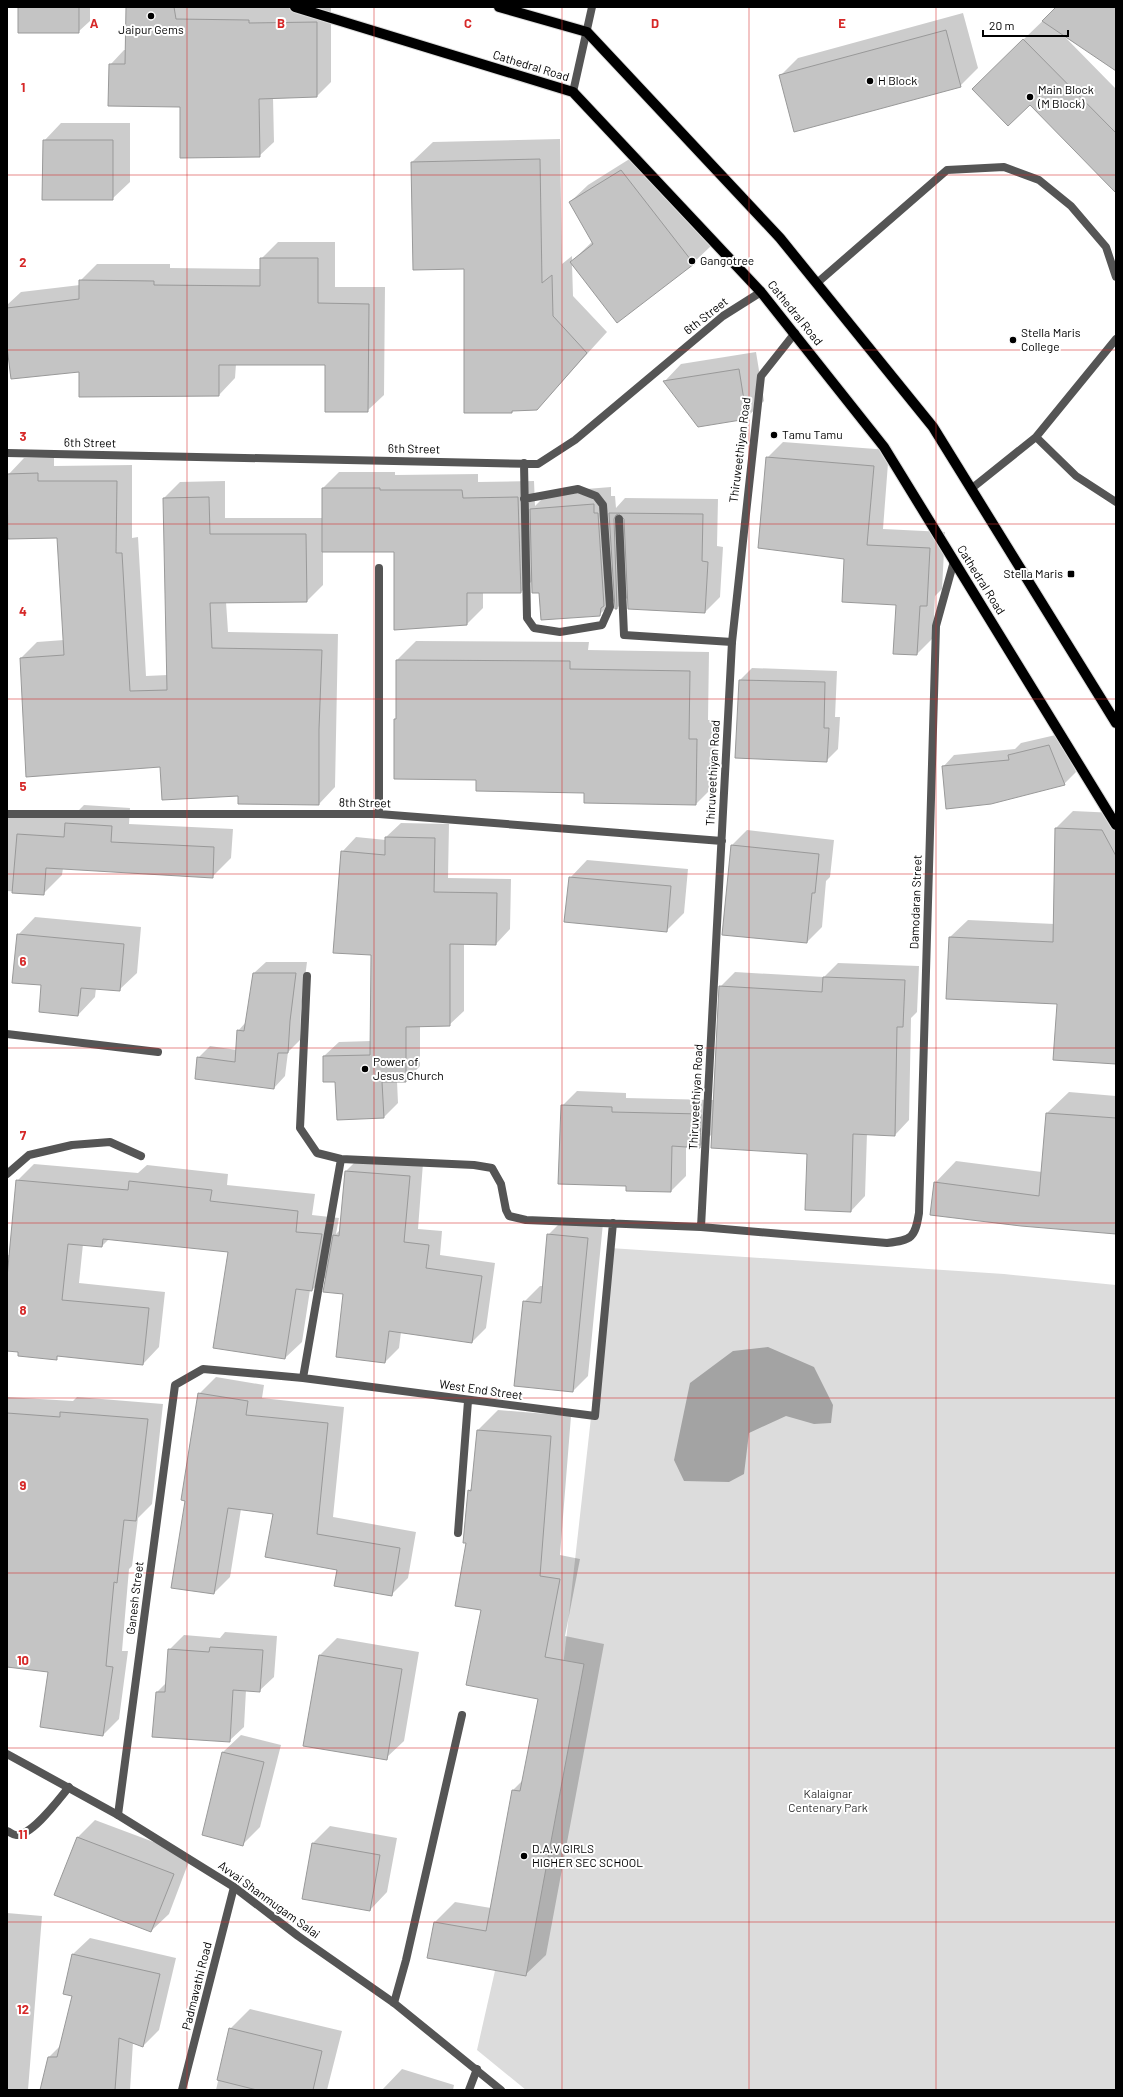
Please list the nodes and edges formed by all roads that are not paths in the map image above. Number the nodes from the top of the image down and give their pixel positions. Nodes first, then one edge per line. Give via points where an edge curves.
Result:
1 (295, 7) edge
2 (498, 7) edge
3 (592, 7) edge
4 (587, 32) junction
5 (573, 92) junction
6 (1116, 277) edge
7 (817, 283) junction
8 (761, 292) junction
9 (795, 333) junction
10 (1116, 339) edge
11 (1036, 437) junction
12 (7, 453) edge
13 (524, 463) junction
14 (971, 489) junction
15 (524, 499) junction
16 (1116, 502) edge
17 (620, 519) dead end
18 (954, 561) junction
19 (379, 568) dead end
20 (732, 642) junction
21 (1116, 723) edge
22 (7, 814) edge
23 (379, 814) junction
24 (1116, 825) edge
25 (722, 841) junction
26 (307, 976) dead end
27 (7, 1034) edge
28 (158, 1052) dead end
29 (141, 1156) dead end
30 (341, 1159) junction
31 (7, 1174) edge
32 (613, 1223) junction
33 (701, 1227) junction
34 (302, 1378) junction
35 (175, 1385) joint
36 (468, 1401) junction
37 (458, 1533) dead end
38 (462, 1715) dead end
39 (7, 1754) edge
40 (69, 1787) junction
41 (118, 1815) junction
42 (7, 1831) edge
43 (234, 1887) junction
44 (394, 2003) junction
45 (477, 2069) junction
46 (182, 2090) edge
47 (469, 2090) edge
48 (501, 2090) edge

1 - 5 main road, Cathedral Road
2 - 4 main road
3 - 4 street
4 - 5 street
4 - 7 main road via 780,238
5 - 8 main road, Cathedral Road
6 - 7 street via 1106,247 1071,206 1039,180 1004,167 947,170
7 - 14 main road via 933,427
8 - 9 main road, Cathedral Road
8 - 13 street, 6th Street via 723,316 575,440 538,464
9 - 18 main road, Cathedral Road via 884,447
9 - 20 street, Thiruveethiyan Road via 761,376
10 - 11 street
11 - 14 street
11 - 16 street via 1076,476
12 - 13 street, 6th Street
13 - 15 street
14 - 21 main road
15 - 15 street via 527,618 534,628 560,632 602,625 610,607 603,505 596,496 578,489
17 - 20 street via 624,635
18 - 24 main road, Cathedral Road
18 - 33 street, Damodaran Street via 936,626 919,1213 916,1230 906,1241 887,1243
19 - 23 street
20 - 25 street, Thiruveethiyan Road
22 - 23 street, 8th Street
23 - 25 street, 8th Street
25 - 33 street, Thiruveethiyan Road
26 - 30 street via 300,1128 317,1153
27 - 28 street
29 - 31 street via 110,1142 72,1144 29,1155
30 - 32 street via 492,1168 501,1184 509,1216 526,1220
30 - 34 street
32 - 33 street
32 - 36 street, West End Street via 595,1416
34 - 35 street, West End Street via 203,1369
34 - 36 street, West End Street
35 - 41 street, Ganesh Street
36 - 37 street
38 - 44 street
39 - 40 street, Avvai Shanmugam Salai
40 - 41 street, Avvai Shanmugam Salai
40 - 42 street via 24,1834 15,1835
41 - 43 street, Avvai Shanmugam Salai
43 - 44 street, Avvai Shanmugam Salai via 298,1936
43 - 46 street, Padmavathi Road
44 - 45 street, Avvai Shanmugam Salai
45 - 47 street
45 - 48 street, Avvai Shanmugam Salai

